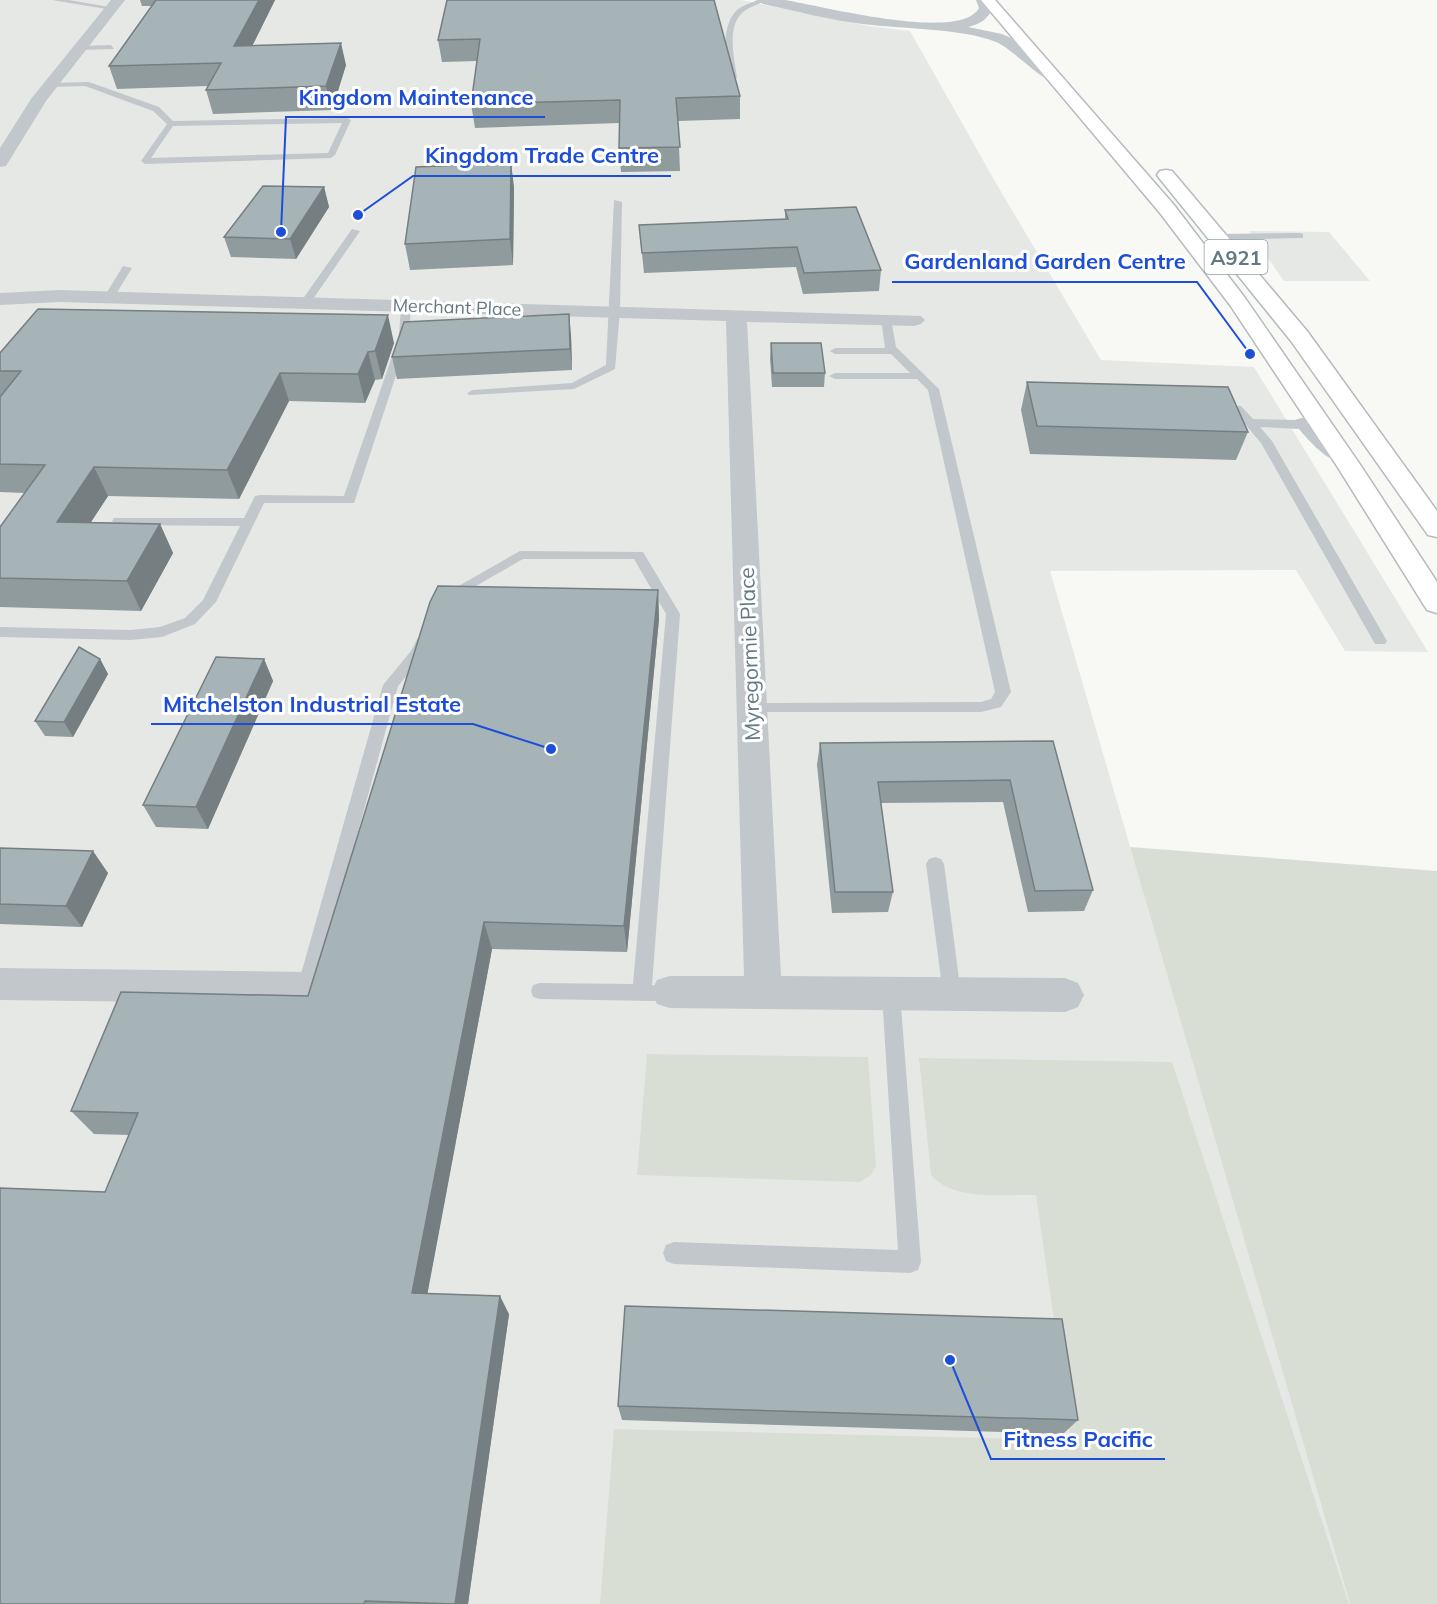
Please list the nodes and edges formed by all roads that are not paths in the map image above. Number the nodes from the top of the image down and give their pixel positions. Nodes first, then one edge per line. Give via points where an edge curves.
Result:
1 (55, 0) edge
2 (763, 0) edge
3 (983, 0) edge
4 (988, 0) edge
5 (115, 4) edge
6 (921, 26) junction
7 (111, 47) dead end
8 (80, 48) junction
9 (733, 78) edge
10 (1059, 81) junction
11 (50, 85) junction
12 (171, 124) junction
13 (5, 144) edge
14 (1152, 158) dead end
15 (0, 162) edge
16 (617, 202) dead end
17 (355, 231) dead end
18 (1300, 236) dead end
19 (1219, 237) junction
20 (127, 268) dead end
21 (109, 297) junction
22 (0, 298) edge
23 (305, 303) junction
24 (406, 306) junction
25 (615, 312) junction
26 (736, 315) junction
27 (886, 319) junction
28 (914, 320) dead end
29 (835, 351) dead end
30 (894, 351) junction
31 (835, 376) dead end
32 (920, 376) junction
33 (473, 393) dead end
34 (1203, 407) edge
35 (1303, 417) junction
36 (1252, 423) junction
37 (119, 521) edge
38 (249, 522) junction
39 (1437, 529) edge
40 (1437, 604) edge
41 (437, 610) edge
42 (427, 631) edge
43 (0, 632) edge
44 (1380, 641) dead end
45 (752, 708) junction
46 (935, 864) dead end
47 (0, 984) edge
48 (306, 988) joint
49 (540, 991) dead end
50 (656, 993) junction
51 (763, 993) junction
52 (891, 994) junction
53 (952, 994) junction
54 (1065, 995) dead end
55 (674, 1253) dead end

1 - 5 lane
2 - 6 street via 861,20
2 - 9 lane via 734,18 730,42
3 - 6 street via 985,13 974,20
4 - 10 main road, A921
5 - 8 street
6 - 10 street via 1006,40
7 - 8 lane
8 - 11 street
10 - 35 main road, A921 via 1167,209 1231,293
11 - 12 lane via 86,84 156,109
11 - 13 street
12 - 12 lane via 304,120 346,120 331,155 145,161
13 - 15 street
14 - 19 main road, A921
16 - 25 lane
17 - 23 lane
18 - 19 lane
19 - 39 main road, A921 via 1299,336
20 - 21 lane
21 - 22 street, Merchant Place
21 - 23 street, Merchant Place via 214,305
23 - 24 street, Merchant Place
24 - 25 street, Merchant Place
24 - 38 lane via 404,336 349,500 260,499
25 - 26 street, Merchant Place
25 - 33 lane via 611,367 574,386
26 - 27 street, Merchant Place
26 - 45 street, Myregormie Place
27 - 28 street, Merchant Place
27 - 30 lane
29 - 30 lane
30 - 32 lane
31 - 32 lane
32 - 45 lane via 933,389 1004,692 996,702 981,707
34 - 36 lane via 1237,408
35 - 36 lane
35 - 40 main road, A921 via 1344,460
36 - 44 lane
37 - 38 lane
38 - 43 lane via 209,602 190,621 162,632 130,635
41 - 50 lane via 442,600 520,555 638,555 673,614
42 - 48 lane via 417,653 391,685
45 - 51 street, Myregormie Place
46 - 53 lane
47 - 48 street
49 - 50 lane
50 - 51 street
51 - 52 street
52 - 53 street
52 - 55 lane via 910,1262
53 - 54 street

